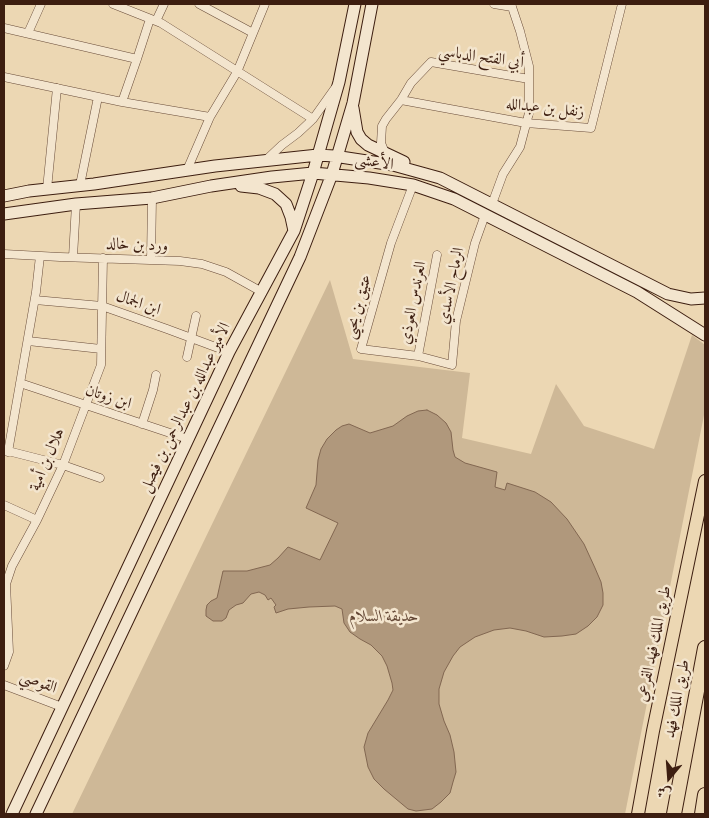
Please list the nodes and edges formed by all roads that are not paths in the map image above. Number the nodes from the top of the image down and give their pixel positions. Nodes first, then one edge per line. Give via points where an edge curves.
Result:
1 (41, 4) edge
2 (112, 4) edge
3 (164, 4) edge
4 (199, 4) edge
5 (265, 4) edge
6 (355, 4) edge
7 (372, 4) edge
8 (494, 4) edge
9 (622, 4) edge
10 (511, 6) edge
11 (153, 20) junction
12 (4, 28) edge
13 (28, 33) junction
14 (253, 34) junction
15 (137, 59) junction
16 (237, 72) junction
17 (529, 79) junction
18 (4, 80) edge
19 (339, 82) junction
20 (57, 88) junction
21 (98, 97) junction
22 (401, 100) junction
23 (122, 102) junction
24 (353, 103) junction
25 (210, 117) junction
26 (313, 119) junction
27 (526, 123) junction
28 (385, 154) junction
29 (318, 155) junction
30 (337, 156) junction
31 (266, 160) junction
32 (393, 165) junction
33 (188, 170) junction
34 (313, 173) junction
35 (332, 174) junction
36 (440, 178) junction
37 (413, 185) junction
38 (80, 186) junction
39 (211, 186) junction
40 (47, 189) junction
41 (4, 196) edge
42 (152, 198) junction
43 (76, 204) junction
44 (492, 204) junction
45 (4, 214) edge
46 (485, 215) junction
47 (294, 231) junction
48 (4, 254) edge
49 (437, 255) dead end
50 (40, 256) junction
51 (73, 257) junction
52 (103, 258) junction
53 (151, 260) junction
54 (262, 292) junction
55 (705, 298) edge
56 (35, 300) junction
57 (102, 306) junction
58 (196, 316) dead end
59 (705, 335) edge
60 (190, 338) junction
61 (28, 341) junction
62 (101, 349) junction
63 (228, 352) junction
64 (418, 356) junction
65 (187, 357) dead end
66 (452, 365) joint
67 (156, 375) dead end
68 (20, 383) junction
69 (85, 405) junction
70 (142, 424) junction
71 (188, 439) junction
72 (6, 451) edge
73 (63, 465) junction
74 (100, 478) dead end
75 (705, 481) edge
76 (4, 505) edge
77 (37, 520) junction
78 (4, 563) edge
79 (13, 565) junction
80 (6, 615) edge
81 (705, 648) edge
82 (4, 666) edge
83 (4, 684) edge
84 (62, 707) junction
85 (705, 796) edge
86 (12, 814) edge
87 (36, 814) edge
88 (638, 814) edge
89 (674, 814) edge
90 (702, 814) edge

1 - 13 street
2 - 11 street
3 - 11 street
4 - 14 street
5 - 14 street
6 - 19 main road, الأمير عبدالله بن عبدالرحمن بن فيصل
7 - 24 main road
8 - 10 street
9 - 27 street, زنفل بن عبدالله via 590,128
10 - 17 street via 529,66
11 - 15 street
11 - 16 street
12 - 13 street
13 - 15 street
14 - 16 street
15 - 23 street
16 - 25 street
16 - 26 street
17 - 22 street, أبي الفتح الدباسي via 432,62
17 - 27 street
18 - 20 street
19 - 26 street
19 - 29 main road, الأمير عبدالله بن عبدالرحمن بن فيصل
20 - 21 street
20 - 40 street
21 - 23 street
21 - 38 street
22 - 27 street, زنفل بن عبدالله
22 - 28 street, أبي الفتح الدباسي via 382,126 381,143
23 - 25 street
24 - 28 main road via 361,139
24 - 30 main road
25 - 33 street
26 - 31 street
27 - 44 street via 520,147 503,174
28 - 32 street, أبي الفتح الدباسي
28 - 36 main road
29 - 30 main road, الأعشى
29 - 31 main road, الأعشى
29 - 34 main road, الأمير عبدالله بن عبدالرحمن بن فيصل
30 - 32 main road, الأعشى
30 - 35 main road
31 - 33 main road, الأعشى
32 - 36 main road, الأعشى
33 - 38 main road, الأعشى
34 - 35 main road, الأعشى
34 - 39 main road, الأعشى
34 - 47 main road, الأمير عبدالله بن عبدالرحمن بن فيصل
35 - 37 main road, الأعشى
35 - 87 main road via 300,257
36 - 44 main road, الأعشى
37 - 46 main road, الأعشى via 454,199
37 - 64 street, عتيق بن يحيى via 391,243 361,349
38 - 40 main road, الأعشى
39 - 42 main road, الأعشى
39 - 47 main road via 246,186 275,194 286,204
40 - 41 main road, الأعشى
42 - 43 main road, الأعشى
42 - 53 street
43 - 45 main road, الأعشى
43 - 51 street
44 - 55 main road, الأعشى via 668,294
46 - 59 main road, الأعشى via 637,292
46 - 66 street, الرماح الأسدي via 456,321
47 - 54 main road, الأمير عبدالله بن عبدالرحمن بن فيصل
48 - 50 street, ورد بن خالد
49 - 64 street, العرندس العوذي
50 - 51 street, ورد بن خالد
50 - 56 street
51 - 52 street, ورد بن خالد
52 - 53 street, ورد بن خالد
52 - 57 street, هلال بن أمية
53 - 54 street, ورد بن خالد via 202,264 226,272
54 - 63 main road, الأمير عبدالله بن عبدالرحمن بن فيصل
56 - 57 street, ابن الجمال
56 - 61 street
57 - 60 street, ابن الجمال
57 - 62 street, هلال بن أمية
58 - 60 street
60 - 63 street, ابن الجمال
60 - 65 street
61 - 62 street
61 - 68 street
62 - 69 street, هلال بن أمية via 101,365
63 - 71 main road, الأمير عبدالله بن عبدالرحمن بن فيصل
64 - 66 street, عتيق بن يحيى
67 - 70 street
68 - 69 street, ابن زوتان
68 - 72 street
69 - 70 street, ابن زوتان
69 - 73 street, هلال بن أمية
70 - 71 street, ابن زوتان
71 - 84 main road, الأمير عبدالله بن عبدالرحمن بن فيصل
72 - 73 street
73 - 74 street
73 - 77 street, هلال بن أمية
75 - 88 main road, طريق الملك فهد الفرعي
76 - 77 street
77 - 79 street, هلال بن أمية
78 - 79 street
79 - 80 street, هلال بن أمية via 6,584
80 - 82 street, هلال بن أمية via 9,652
81 - 89 highway, طريق الملك فهد
83 - 84 street, القوصي
84 - 86 main road, الأمير عبدالله بن عبدالرحمن بن فيصل
85 - 90 highway

